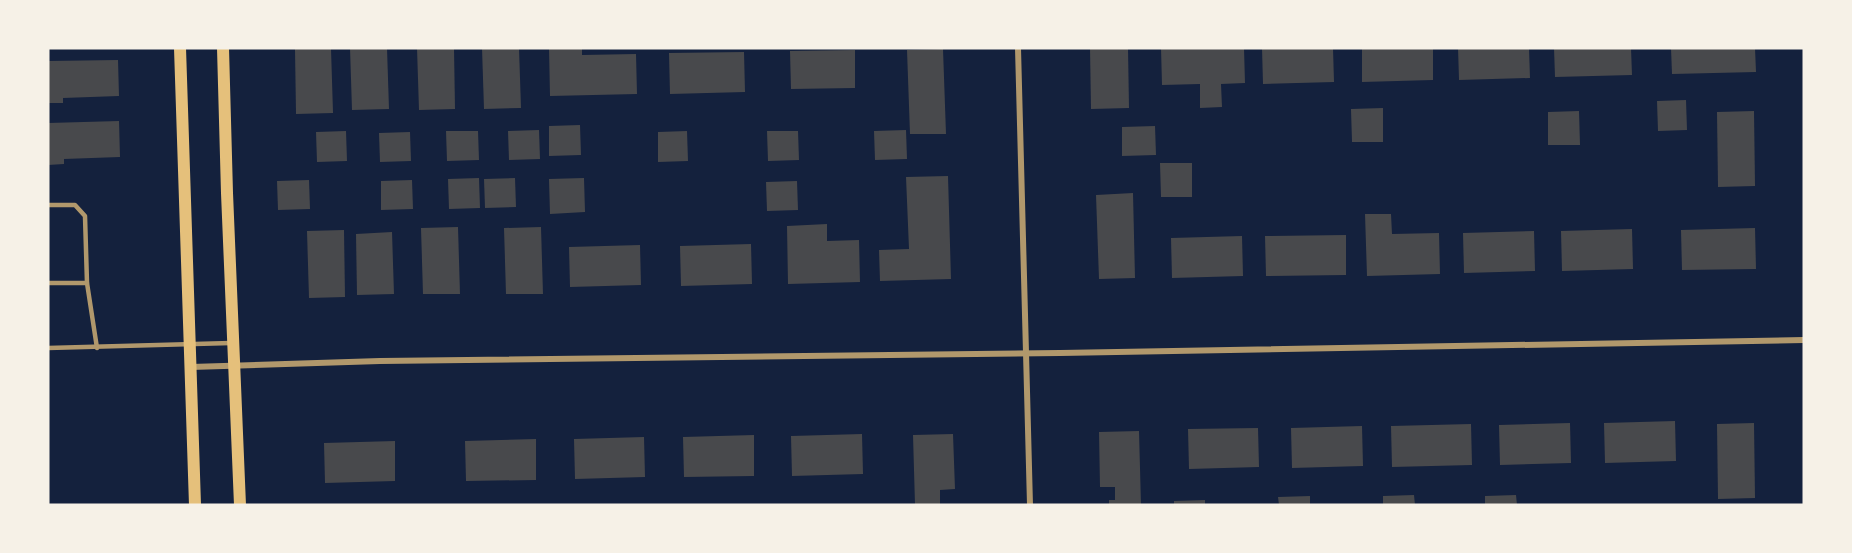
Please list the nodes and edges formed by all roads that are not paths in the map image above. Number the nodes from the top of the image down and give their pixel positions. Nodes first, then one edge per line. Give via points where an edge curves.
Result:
1 (180, 48) edge
2 (223, 48) edge
3 (1018, 48) edge
4 (48, 205) edge
5 (48, 283) edge
6 (87, 283) junction
7 (1804, 340) edge
8 (234, 343) junction
9 (190, 345) junction
10 (48, 348) edge
11 (97, 348) junction
12 (1027, 354) junction
13 (234, 366) junction
14 (190, 367) junction
15 (195, 505) edge
16 (240, 505) edge
17 (1030, 505) edge

1 - 9 main road
2 - 8 main road
3 - 12 street
4 - 6 lane via 75,205 84,216
5 - 6 lane
6 - 11 lane
7 - 12 street
8 - 9 lane
8 - 13 main road
9 - 11 lane
9 - 14 main road
10 - 11 lane
12 - 13 street
12 - 17 street
13 - 14 street
13 - 16 main road
14 - 15 main road

